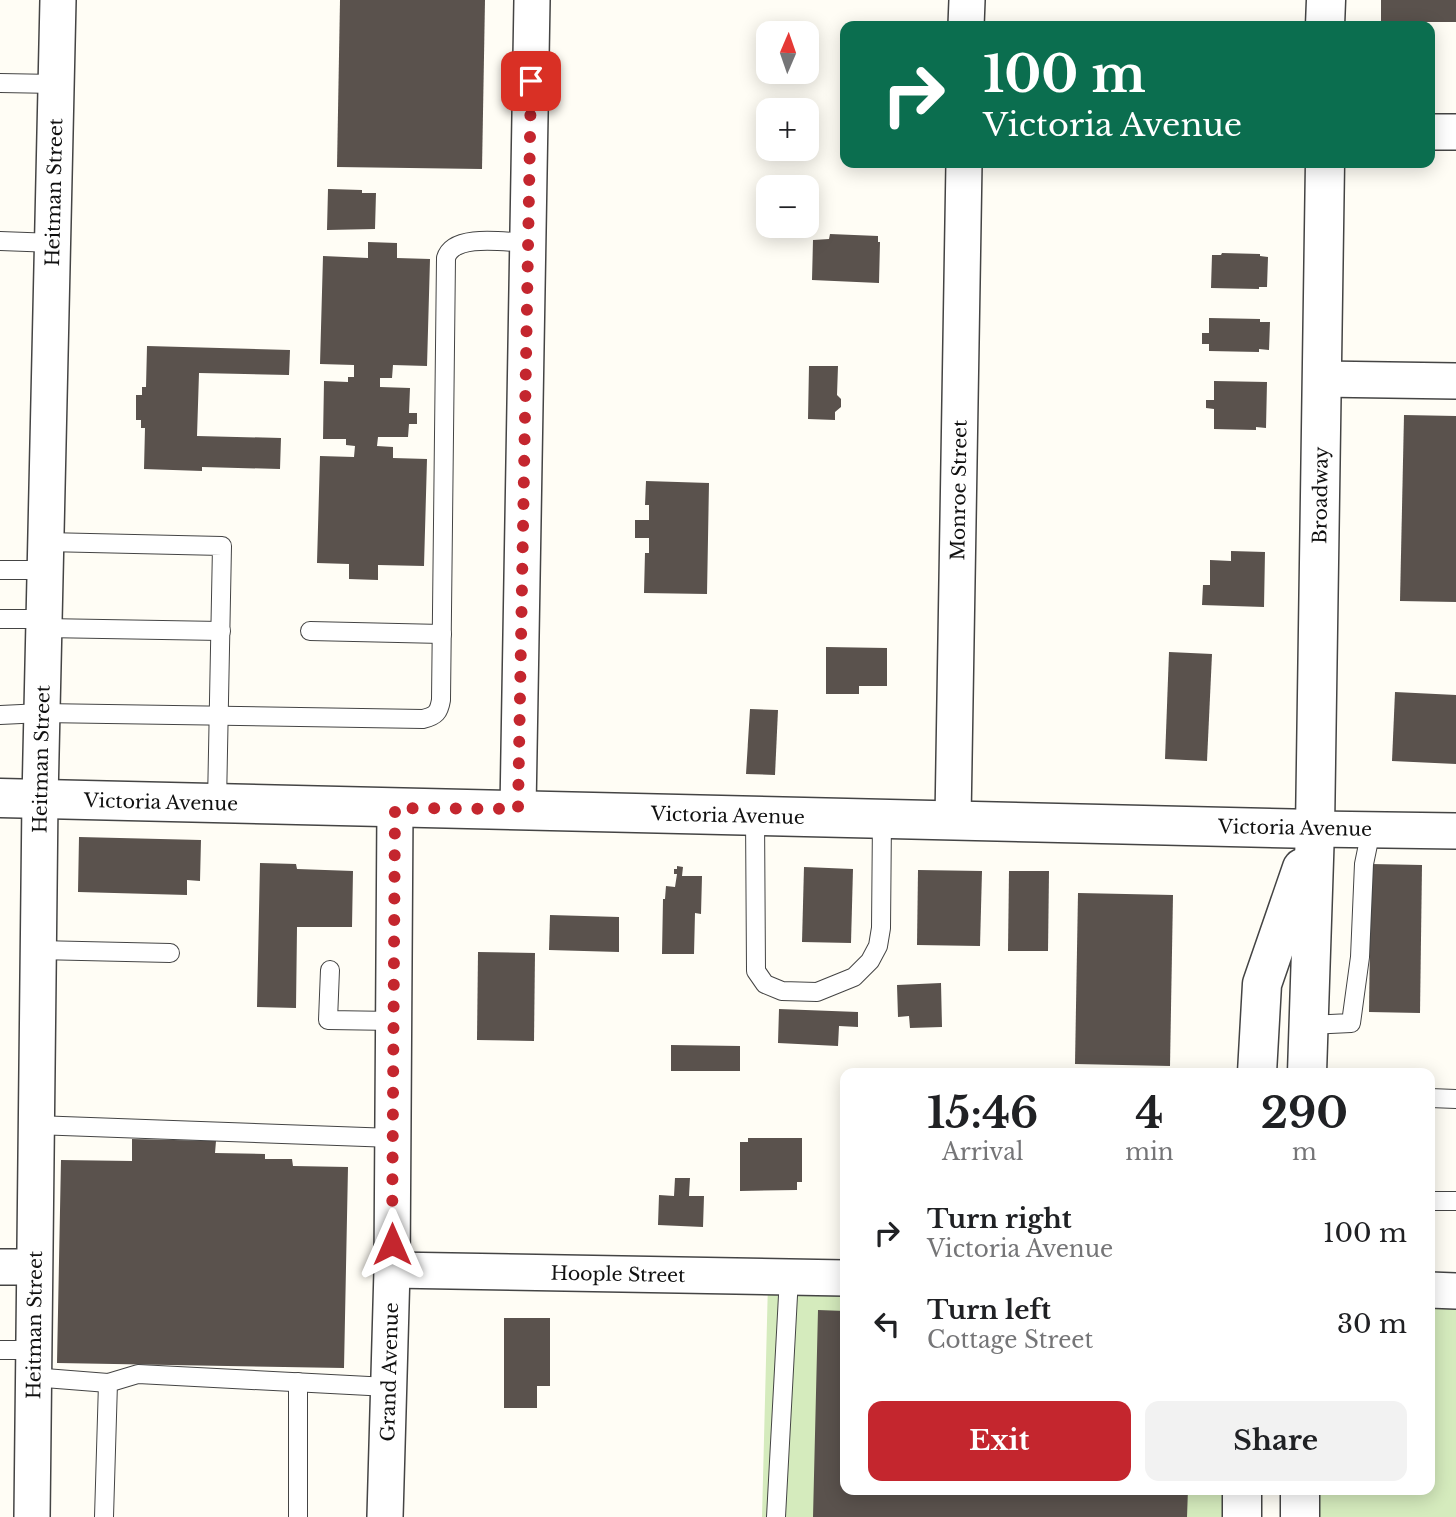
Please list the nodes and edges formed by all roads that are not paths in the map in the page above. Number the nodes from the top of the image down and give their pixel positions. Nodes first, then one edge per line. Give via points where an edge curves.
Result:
1 (58, 0) edge
2 (532, 0) edge
3 (967, 0) edge
4 (1326, 0) edge
5 (966, 21) edge
6 (1325, 21) edge
7 (0, 83) edge
8 (56, 84) junction
9 (1435, 132) edge
10 (1456, 132) edge
11 (964, 168) edge
12 (1325, 168) edge
13 (0, 241) edge
14 (54, 243) junction
15 (528, 243) junction
16 (1321, 379) junction
17 (1456, 381) edge
18 (46, 556) junction
19 (0, 570) edge
20 (0, 620) edge
21 (44, 624) junction
22 (221, 631) junction
23 (310, 631) dead end
24 (442, 634) junction
25 (42, 713) junction
26 (0, 715) edge
27 (220, 715) junction
28 (0, 798) edge
29 (40, 799) junction
30 (217, 803) junction
31 (395, 808) junction
32 (518, 809) junction
33 (755, 815) junction
34 (882, 818) junction
35 (953, 819) junction
36 (1315, 829) junction
37 (1371, 830) junction
38 (1456, 831) edge
39 (38, 950) junction
40 (170, 953) dead end
41 (330, 970) dead end
42 (394, 1021) junction
43 (1309, 1025) junction
44 (1257, 1068) edge
45 (1307, 1068) edge
46 (1435, 1098) edge
47 (1456, 1099) edge
48 (35, 1125) junction
49 (393, 1138) junction
50 (1435, 1201) edge
51 (1456, 1201) edge
52 (17, 1267) edge
53 (392, 1270) junction
54 (789, 1277) junction
55 (840, 1278) edge
56 (1435, 1290) edge
57 (1456, 1291) edge
58 (22, 1359) edge
59 (298, 1382) junction
60 (108, 1383) junction
61 (388, 1387) junction
62 (1242, 1495) edge
63 (1300, 1495) edge
64 (32, 1517) edge
65 (104, 1517) edge
66 (298, 1517) edge
67 (385, 1517) edge
68 (776, 1517) edge
69 (1242, 1517) edge
70 (1300, 1517) edge

1 - 8 street, Heitman Street
2 - 15 street
3 - 5 street
4 - 6 street
7 - 8 lane
8 - 14 street, Heitman Street
9 - 10 street
11 - 35 street, Monroe Street
12 - 16 street, Broadway
13 - 14 lane
14 - 18 street, Heitman Street
15 - 24 lane via 468,242 453,246 446,258
15 - 32 street
16 - 17 street
16 - 36 street, Broadway
18 - 19 lane
18 - 21 street, Heitman Street
18 - 22 lane via 222,546
20 - 21 lane
21 - 22 lane
21 - 25 street, Heitman Street
22 - 27 lane
23 - 24 lane
24 - 27 lane via 441,700 434,716
25 - 26 lane
25 - 27 lane
25 - 29 street, Heitman Street
27 - 30 lane
28 - 29 street, Victoria Avenue
29 - 30 street, Victoria Avenue
29 - 39 street, Heitman Street
30 - 31 street, Victoria Avenue
31 - 32 street, Victoria Avenue
31 - 42 street, Grand Avenue
32 - 33 street, Victoria Avenue
33 - 34 street, Victoria Avenue
33 - 34 lane via 756,971 774,988 817,992 854,977 878,946
34 - 35 street, Victoria Avenue
35 - 36 street, Victoria Avenue
36 - 37 street, Victoria Avenue
36 - 43 street, Broadway
36 - 44 street, Broadway via 1262,984
37 - 38 street, Victoria Avenue
37 - 43 lane via 1351,1023
39 - 40 lane
39 - 48 street, Heitman Street
41 - 42 lane via 328,1020
42 - 49 street, Grand Avenue
43 - 45 street, Broadway
46 - 47 lane
48 - 49 lane
48 - 52 street, Heitman Street
49 - 53 street, Grand Avenue
50 - 51 lane
52 - 58 street, Heitman Street
53 - 54 street, Hoople Street
53 - 61 street, Grand Avenue
54 - 55 street, Hoople Street
54 - 68 lane
56 - 57 street
58 - 60 lane
58 - 64 street, Heitman Street
59 - 60 lane via 138,1374
59 - 61 lane
59 - 66 lane
60 - 65 lane
61 - 67 street, Grand Avenue
62 - 69 street
63 - 70 street

